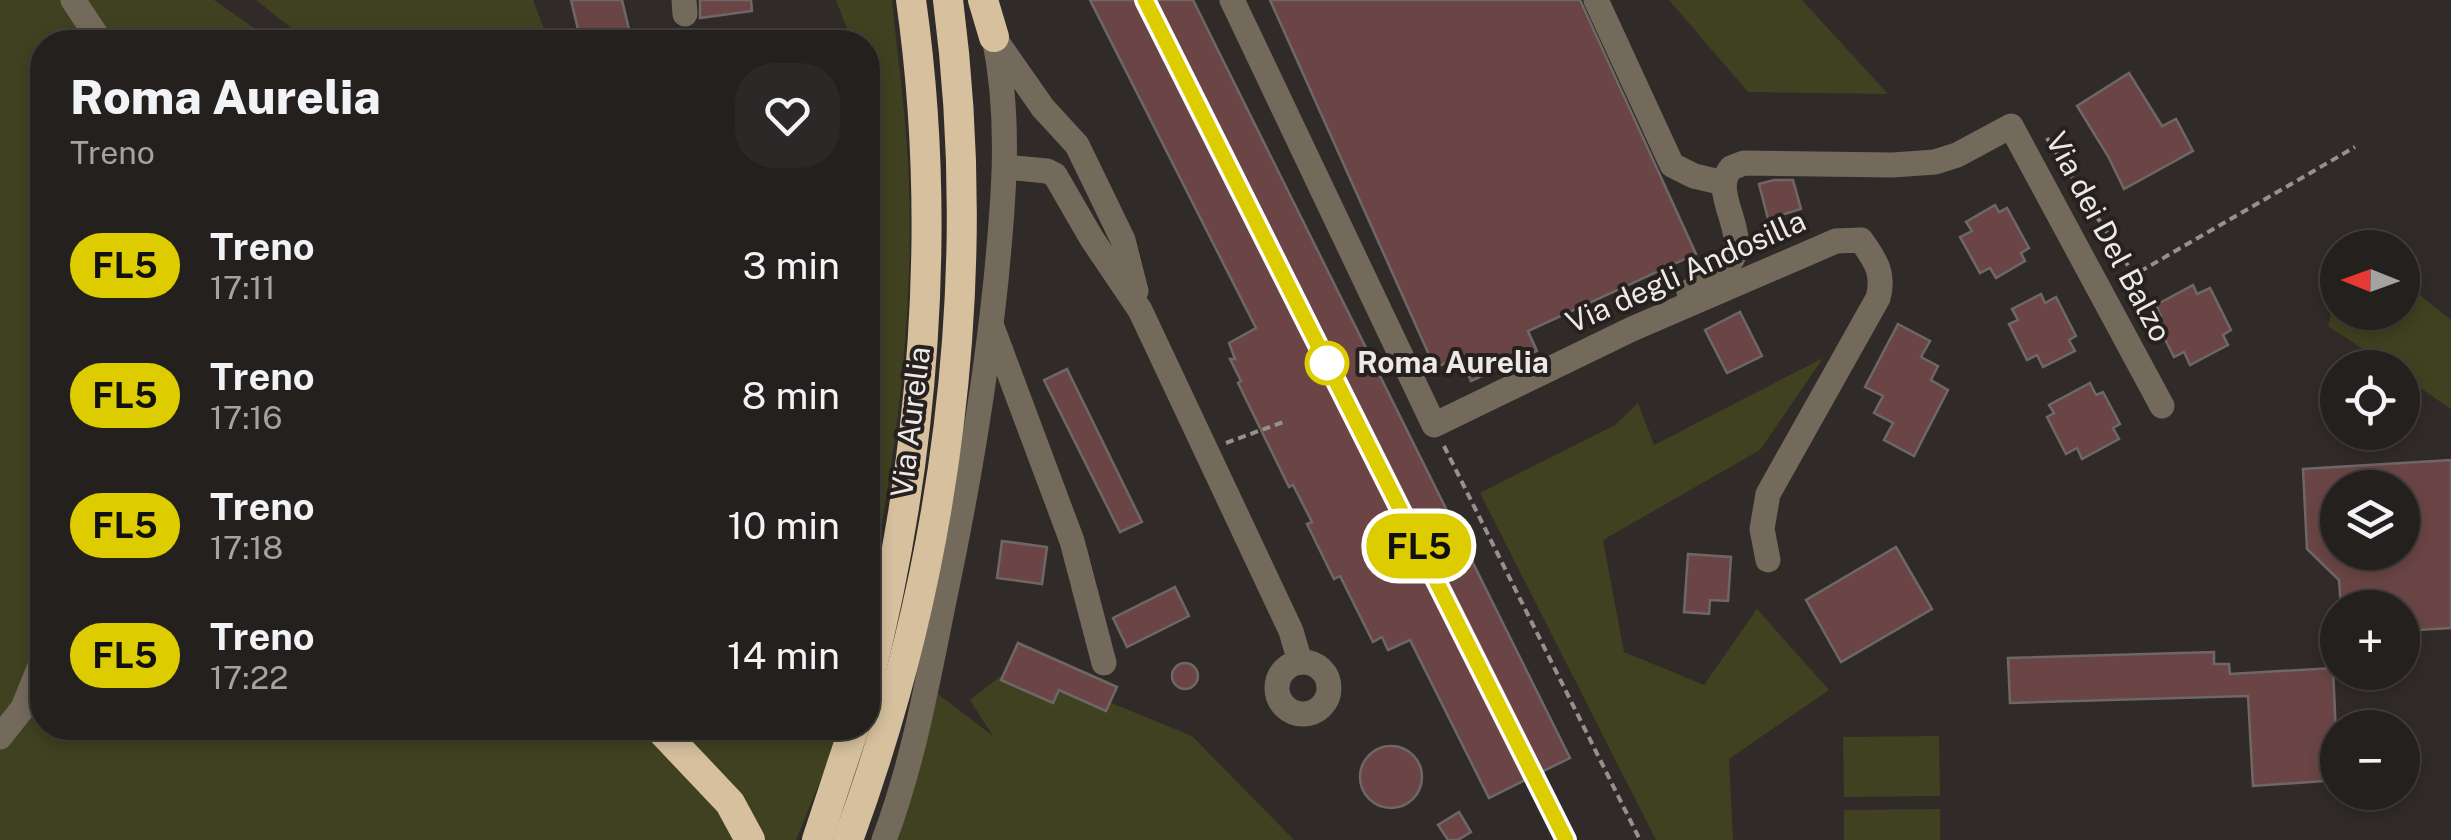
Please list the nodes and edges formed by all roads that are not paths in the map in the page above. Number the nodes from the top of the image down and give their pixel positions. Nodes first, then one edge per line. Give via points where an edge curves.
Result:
1 (73, 0) edge
2 (912, 0) edge
3 (948, 0) edge
4 (983, 0) edge
5 (1232, 0) edge
6 (1596, 0) edge
7 (93, 30) edge
8 (994, 37) junction
9 (1006, 167) junction
10 (1724, 183) junction
11 (1140, 310) junction
12 (991, 324) junction
13 (1632, 330) junction
14 (2162, 406) dead end
15 (1768, 560) dead end
16 (880, 626) edge
17 (1300, 662) dead end
18 (1104, 663) dead end
19 (30, 690) edge
20 (0, 737) edge
21 (671, 740) edge
22 (850, 740) edge
23 (750, 840) edge
24 (817, 840) edge
25 (848, 840) edge
26 (884, 840) edge

1 - 7 street
2 - 16 highway, Via Aurelia via 925,132 922,333 897,546
3 - 25 highway, Via Aurelia via 963,214 944,466 898,693
4 - 8 highway
5 - 13 street, Via degli Andosilla via 1434,425
6 - 10 street via 1672,165
8 - 9 street, Via Aurelia
8 - 11 street via 1077,145 1124,240
9 - 11 street via 1055,175
9 - 12 street, Via Aurelia
10 - 13 street via 1738,238 1735,255 1723,270
10 - 14 street, Via dei Del Balzo via 1730,168 1744,163 1936,162 2012,126
11 - 17 street
12 - 18 street via 1072,541
12 - 26 street, Via Aurelia via 957,545 920,716
13 - 15 street, Via degli Andosilla via 1836,241 1861,240 1876,261 1881,282 1874,307 1768,494 1762,528
19 - 20 street
21 - 23 highway via 715,785
22 - 24 highway

